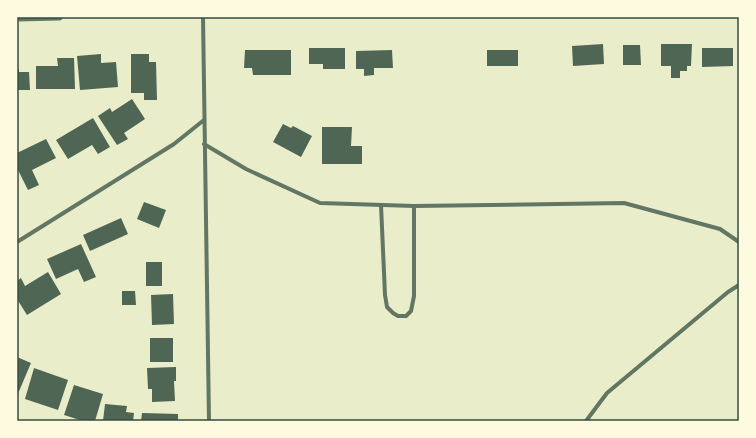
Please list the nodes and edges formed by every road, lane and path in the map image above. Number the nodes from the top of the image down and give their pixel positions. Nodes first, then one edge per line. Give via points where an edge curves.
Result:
1 (59, 17) edge
2 (203, 17) edge
3 (17, 18) edge
4 (204, 120) junction
5 (204, 144) junction
6 (381, 205) junction
7 (414, 206) junction
8 (17, 242) edge
9 (739, 242) edge
10 (739, 285) edge
11 (209, 421) edge
12 (586, 421) edge

1 - 3 street
2 - 4 street
4 - 5 street
4 - 8 street via 174,144
5 - 6 street via 246,170 320,203
5 - 11 street
6 - 7 street
6 - 7 street via 385,295 387,307 398,316 406,316 411,311 414,296
7 - 9 street via 624,203 720,229
10 - 12 street via 607,393

